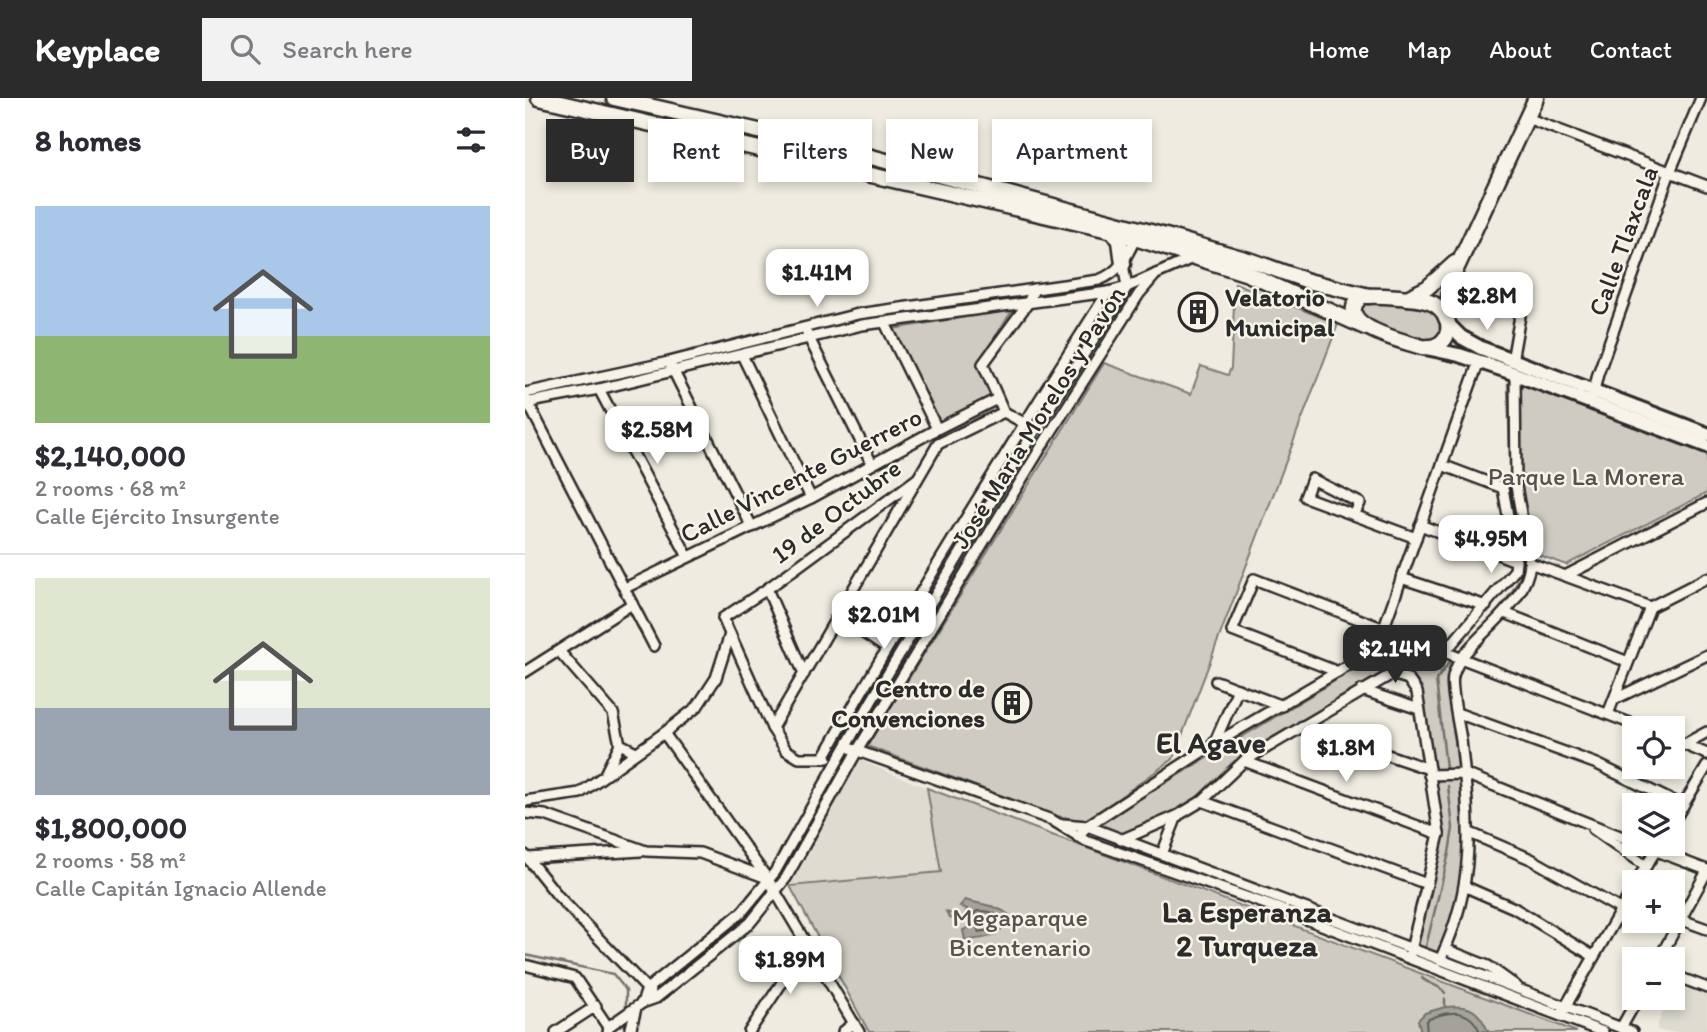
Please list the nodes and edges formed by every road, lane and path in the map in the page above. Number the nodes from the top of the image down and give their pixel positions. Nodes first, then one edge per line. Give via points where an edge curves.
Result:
1 (539, 98) edge
2 (614, 98) edge
3 (1536, 98) edge
4 (1701, 98) edge
5 (586, 104) edge
6 (1527, 118) junction
7 (1670, 172) junction
8 (1707, 186) edge
9 (1113, 231) junction
10 (1135, 239) junction
11 (1464, 250) junction
12 (1195, 257) junction
13 (1252, 261) junction
14 (1123, 264) junction
15 (1156, 274) junction
16 (1126, 287) junction
17 (1034, 289) junction
18 (1108, 292) junction
19 (1369, 296) junction
20 (1405, 299) junction
21 (1523, 299) dead end
22 (1028, 303) junction
23 (884, 321) junction
24 (1447, 321) junction
25 (1365, 327) junction
26 (803, 328) junction
27 (808, 338) junction
28 (1422, 347) junction
29 (742, 355) junction
30 (1479, 361) junction
31 (1506, 365) junction
32 (671, 367) junction
33 (599, 389) junction
34 (1593, 396) junction
35 (526, 398) edge
36 (997, 399) junction
37 (1003, 412) junction
38 (1024, 423) junction
39 (937, 429) junction
40 (1705, 436) edge
41 (872, 464) junction
42 (1442, 465) junction
43 (917, 479) junction
44 (811, 498) junction
45 (1707, 503) edge
46 (1354, 515) junction
47 (1420, 525) junction
48 (752, 527) junction
49 (1416, 538) junction
50 (688, 557) junction
51 (1517, 561) junction
52 (1530, 563) junction
53 (1565, 576) junction
54 (1401, 578) junction
55 (1707, 578) edge
56 (625, 588) junction
57 (767, 589) junction
58 (632, 604) junction
59 (1486, 606) junction
60 (1650, 607) junction
61 (1505, 613) junction
62 (838, 616) junction
63 (1384, 630) junction
64 (730, 634) junction
65 (654, 646) dead end
66 (886, 648) junction
67 (559, 650) junction
68 (1707, 655) edge
69 (1452, 656) junction
70 (1628, 662) junction
71 (525, 672) edge
72 (1338, 672) junction
73 (803, 674) junction
74 (1216, 681) dead end
75 (1238, 690) junction
76 (1362, 690) junction
77 (1615, 699) junction
78 (1282, 706) junction
79 (1419, 709) junction
80 (1457, 713) junction
81 (1608, 714) junction
82 (1622, 720) edge
83 (1302, 726) junction
84 (772, 728) junction
85 (1707, 732) edge
86 (664, 733) junction
87 (619, 744) junction
88 (1214, 744) junction
89 (1685, 744) edge
90 (847, 746) junction
91 (1685, 746) edge
92 (857, 751) junction
93 (636, 752) junction
94 (1707, 754) edge
95 (824, 757) junction
96 (1244, 761) junction
97 (837, 762) junction
98 (1707, 766) edge
99 (849, 768) junction
100 (1429, 772) junction
101 (1465, 774) junction
102 (604, 775) junction
103 (1656, 793) edge
104 (528, 801) edge
105 (1202, 801) junction
106 (1685, 803) edge
107 (525, 813) edge
108 (1177, 816) junction
109 (1576, 818) junction
110 (1061, 824) junction
111 (1087, 826) junction
112 (1470, 833) junction
113 (1439, 834) junction
114 (1078, 836) junction
115 (1622, 837) edge
116 (1121, 840) junction
117 (646, 851) junction
118 (1162, 854) junction
119 (1652, 856) edge
120 (1677, 856) edge
121 (526, 857) edge
122 (1646, 866) junction
123 (1643, 870) edge
124 (1707, 870) edge
125 (768, 879) junction
126 (1427, 884) junction
127 (1466, 887) junction
128 (775, 893) junction
129 (1281, 898) junction
130 (1622, 906) edge
131 (1277, 908) junction
132 (1620, 909) junction
133 (1685, 914) edge
134 (1685, 921) edge
135 (1707, 929) edge
136 (807, 945) junction
137 (1445, 949) junction
138 (1410, 953) junction
139 (1593, 956) junction
140 (1440, 960) junction
141 (525, 965) edge
142 (1685, 980) edge
143 (1707, 988) edge
144 (647, 989) junction
145 (1526, 993) junction
146 (656, 998) junction
147 (596, 1006) junction
148 (638, 1006) junction
149 (1565, 1006) junction
150 (1631, 1010) edge
151 (1560, 1016) junction
152 (611, 1027) edge
153 (857, 1028) edge
154 (1621, 1028) junction
155 (555, 1032) edge
156 (630, 1032) edge
157 (749, 1032) edge
158 (843, 1032) edge
159 (1603, 1032) edge
160 (1632, 1032) edge

1 - 5 main road
2 - 13 main road via 860,154
3 - 6 main road
4 - 7 street, Calle Tlaxcala
5 - 9 main road
6 - 7 street
6 - 11 main road
7 - 8 street
7 - 34 street, Calle Tlaxcala
9 - 10 main road
9 - 14 main road via 1120,242
10 - 12 main road
10 - 13 main road via 1148,235
10 - 14 street
11 - 20 main road via 1447,273
11 - 24 main road via 1452,278
12 - 15 street
12 - 25 main road via 1248,274
13 - 19 main road
14 - 16 street, José María Morelos y Pavón
14 - 17 street via 1099,280
15 - 16 street
15 - 92 street, José María Morelos y Pavón via 1042,446
16 - 18 street
16 - 90 street, José María Morelos y Pavón via 1030,438
17 - 22 street
17 - 26 street via 859,314
18 - 22 street
18 - 38 street
19 - 20 main road
19 - 25 main road via 1358,300 1353,312
20 - 24 main road via 1434,304
21 - 31 street
22 - 23 street
22 - 36 street via 983,365
23 - 27 street
23 - 39 street
24 - 28 main road via 1448,333 1438,346
24 - 31 main road via 1461,337
25 - 28 main road
26 - 27 street
26 - 32 street
27 - 29 street
27 - 41 street
28 - 30 main road
29 - 32 street
29 - 44 street
30 - 31 main road
30 - 42 street
31 - 34 main road
31 - 52 street via 1517,485
32 - 33 street
32 - 35 street
32 - 48 street
33 - 35 street
33 - 50 street
34 - 40 main road
35 - 56 street
36 - 37 street
36 - 39 street, Calle Vincente Guerrero
37 - 38 street
37 - 43 street, 19 de Octubre via 938,444
38 - 66 street
39 - 41 street, Calle Vincente Guerrero
41 - 44 street, Calle Vincente Guerrero
42 - 47 street
42 - 51 street via 1503,488
43 - 57 street, 19 de Octubre
43 - 62 street
44 - 48 street, Calle Vincente Guerrero
45 - 53 street
46 - 46 street via 1305,496 1312,480 1360,503
46 - 49 street
47 - 49 street
47 - 51 street
48 - 50 street, Calle Vincente Guerrero
49 - 54 street
50 - 56 street, Calle Vincente Guerrero
51 - 59 street
52 - 53 street
52 - 61 street via 1529,574
53 - 60 street
54 - 59 street
54 - 63 street
55 - 60 street
56 - 58 street
57 - 64 street, 19 de Octubre via 723,618
57 - 73 street
58 - 65 street
58 - 67 street
59 - 69 street
60 - 70 street
61 - 69 street
61 - 70 street
62 - 66 street
62 - 73 street
63 - 69 street
63 - 72 street via 1361,658
63 - 72 street via 1254,579 1233,631
64 - 84 street
64 - 86 street via 716,678 697,707
66 - 95 street
67 - 71 street
67 - 87 street via 613,713
68 - 77 street
69 - 80 street
69 - 81 street
70 - 77 street
72 - 78 street
73 - 84 street
74 - 75 street
75 - 78 street
75 - 88 street
76 - 79 street
76 - 79 street via 1392,674 1408,679 1417,692
76 - 83 street
77 - 81 street
78 - 88 street
79 - 100 street
80 - 101 street
80 - 103 street via 1597,764
81 - 82 street
83 - 96 street
83 - 100 street
84 - 95 street via 786,750 799,758
85 - 89 street
86 - 93 street
86 - 125 street
87 - 93 street
87 - 102 street
88 - 111 street
90 - 92 street
90 - 97 street, José María Morelos y Pavón
91 - 94 street
92 - 99 street, José María Morelos y Pavón
92 - 110 street
93 - 102 street
95 - 97 street
96 - 105 street
96 - 113 street
97 - 99 street
97 - 125 street, José María Morelos y Pavón
98 - 106 street
99 - 128 street, José María Morelos y Pavón
100 - 101 street
100 - 113 street
101 - 109 street
101 - 112 street
102 - 104 street via 580,793
105 - 108 street
105 - 126 street
107 - 117 street via 545,815
108 - 116 street
108 - 118 street
109 - 115 street
109 - 122 street
110 - 111 street
110 - 114 street
111 - 114 street
111 - 116 street
112 - 127 street
112 - 132 street via 1531,859
113 - 126 street
114 - 131 street
116 - 118 street
117 - 121 street
117 - 125 street via 700,853
118 - 129 street
119 - 122 street
120 - 124 street
121 - 144 street
122 - 123 street
124 - 133 street
125 - 128 street
125 - 144 street, José María Morelos y Pavón via 742,912
126 - 138 street
127 - 137 street
127 - 139 street via 1514,908
128 - 136 street
128 - 146 street, José María Morelos y Pavón via 750,923
129 - 131 street
129 - 138 street
130 - 132 street
131 - 138 street
132 - 139 street
134 - 135 street
136 - 153 street
136 - 157 street
137 - 140 street
137 - 145 street via 1488,966
138 - 140 street
138 - 151 street
139 - 149 street
140 - 145 street
141 - 147 street via 575,978
142 - 143 street
144 - 146 street
144 - 148 street
145 - 149 street
146 - 148 street, José María Morelos y Pavón
147 - 152 street
147 - 155 street
148 - 152 street, José María Morelos y Pavón
148 - 156 street
149 - 151 street
149 - 154 street
150 - 154 street
151 - 159 street
153 - 158 street
154 - 160 street

